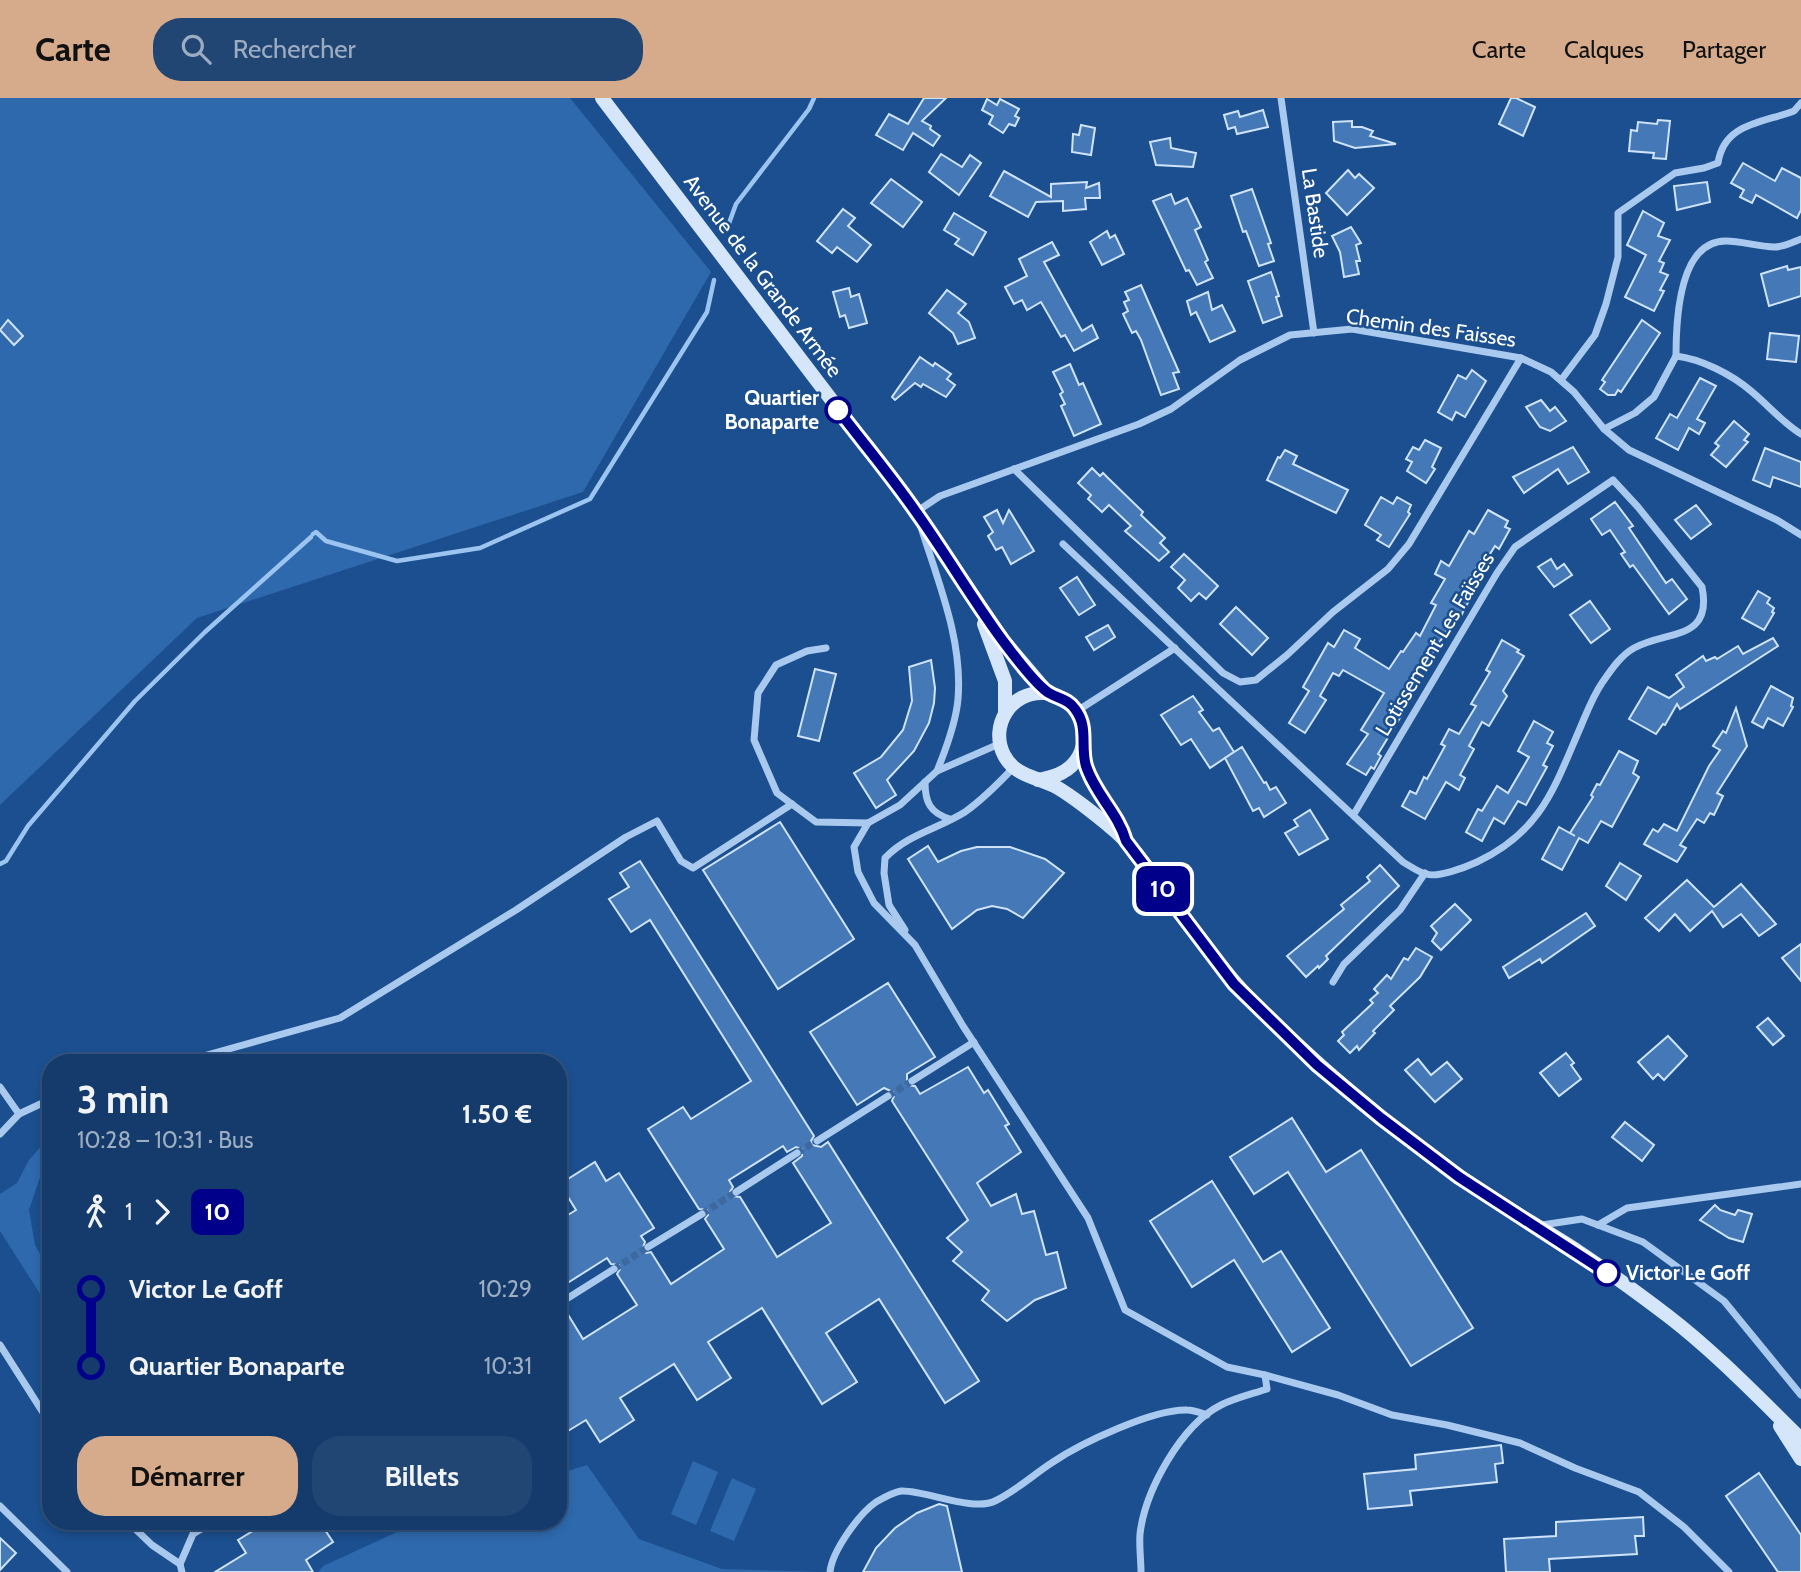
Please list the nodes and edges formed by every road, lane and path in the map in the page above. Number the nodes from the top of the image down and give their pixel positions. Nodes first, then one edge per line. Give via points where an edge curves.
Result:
1 (602, 98) edge
2 (1281, 98) edge
3 (1801, 103) edge
4 (1801, 239) edge
5 (1314, 333) junction
6 (1676, 356) junction
7 (1521, 358) junction
8 (1561, 380) junction
9 (1604, 429) junction
10 (1801, 434) edge
11 (1014, 469) junction
12 (916, 511) junction
13 (1801, 535) edge
14 (1063, 544) dead end
15 (964, 582) junction
16 (826, 648) dead end
17 (1175, 648) junction
18 (1048, 693) junction
19 (1077, 711) junction
20 (1005, 712) junction
21 (999, 744) junction
22 (1082, 750) junction
23 (1013, 768) junction
24 (937, 771) junction
25 (1038, 780) junction
26 (925, 782) junction
27 (792, 804) junction
28 (1354, 814) junction
29 (950, 819) junction
30 (867, 823) junction
31 (1126, 841) junction
32 (1425, 873) junction
33 (915, 945) junction
34 (1334, 982) dead end
35 (974, 1042) junction
36 (211, 1054) edge
37 (912, 1081) tunnel mouth
38 (0, 1087) edge
39 (888, 1096) tunnel mouth
40 (42, 1103) edge
41 (19, 1114) junction
42 (0, 1134) edge
43 (817, 1141) tunnel mouth
44 (797, 1153) tunnel mouth
45 (1801, 1184) edge
46 (736, 1192) tunnel mouth
47 (702, 1214) tunnel mouth
48 (1598, 1225) junction
49 (1538, 1226) junction
50 (648, 1247) tunnel mouth
51 (614, 1269) tunnel mouth
52 (567, 1299) edge
53 (0, 1345) edge
54 (1265, 1375) junction
55 (1801, 1395) edge
56 (1766, 1405) junction
57 (42, 1410) edge
58 (1208, 1415) junction
59 (1801, 1439) edge
60 (1801, 1459) edge
61 (0, 1506) edge
62 (137, 1530) edge
63 (199, 1530) edge
64 (181, 1568) edge
65 (67, 1572) edge
66 (830, 1572) edge
67 (1141, 1572) edge
68 (1729, 1572) edge

1 - 12 street, Avenue de la Grande Armée
2 - 5 street, La Bastide
3 - 8 street via 1794,111 1732,133 1720,149 1718,163 1675,173 1618,213 1618,257 1595,335
4 - 6 street via 1778,247 1723,240 1693,259 1676,320
5 - 7 street, Chemin des Faisses via 1352,329
5 - 11 street, Chemin des Faisses via 1290,335 1240,360 1171,409 1139,424
6 - 9 street via 1654,397
6 - 10 street via 1694,358 1748,389
7 - 8 street, Chemin des Faisses
7 - 11 street via 1409,544 1388,569 1256,680 1240,682 1223,673
8 - 9 street, Chemin des Faisses
9 - 13 street, Chemin des Faisses via 1629,450
11 - 12 street, Chemin des Faisses via 940,496
12 - 15 street, Avenue de la Grande Armée
12 - 24 street via 957,652 958,700
14 - 17 street
15 - 18 street, Avenue de la Grande Armée via 1003,640
15 - 20 street, Avenue de la Grande Armée via 1005,681
16 - 27 street via 776,665 758,693 754,740 777,793
17 - 19 street
17 - 28 street
18 - 19 street
18 - 20 street via 1024,696
19 - 22 street via 1085,736
20 - 21 street
21 - 23 street
21 - 24 street
22 - 25 street via 1065,772
22 - 31 street via 1091,780
23 - 25 street
23 - 29 street via 989,794
24 - 26 street
25 - 31 street via 1082,803
26 - 29 street via 930,808
26 - 30 street via 900,805
27 - 30 street via 816,822
27 - 36 street via 693,868 681,861 657,821 340,1018
28 - 32 street via 1402,862
28 - 32 street, Lotissement Les Faïsses via 1515,547 1613,480 1702,587 1705,602 1699,621 1680,635 1634,648 1617,662 1596,691 1555,788 1529,827 1497,853 1464,869
29 - 33 street via 895,847 885,858 889,905
30 - 33 street via 854,847 858,872 874,903
31 - 49 street via 1234,984 1317,1065 1459,1177
32 - 34 street via 1400,910 1345,964
33 - 35 street
35 - 37 street
35 - 54 street via 1087,1218 1125,1310 1227,1367
38 - 41 street
39 - 43 street
40 - 41 street
41 - 42 street
44 - 46 street
45 - 48 street via 1627,1208
47 - 50 street
48 - 49 street via 1582,1219
48 - 55 street via 1643,1242 1724,1301
49 - 56 street via 1669,1317
51 - 52 street
53 - 57 street
54 - 58 street via 1267,1389 1220,1405
54 - 68 street via 1392,1415 1520,1443 1639,1492 1684,1527
56 - 59 street
56 - 60 street
58 - 66 street via 1177,1411 1101,1437 1069,1452 993,1503 899,1491 875,1503 858,1521 844,1538
58 - 67 street via 1195,1424 1164,1466 1140,1535
61 - 65 street
62 - 64 street
63 - 64 street via 193,1534

